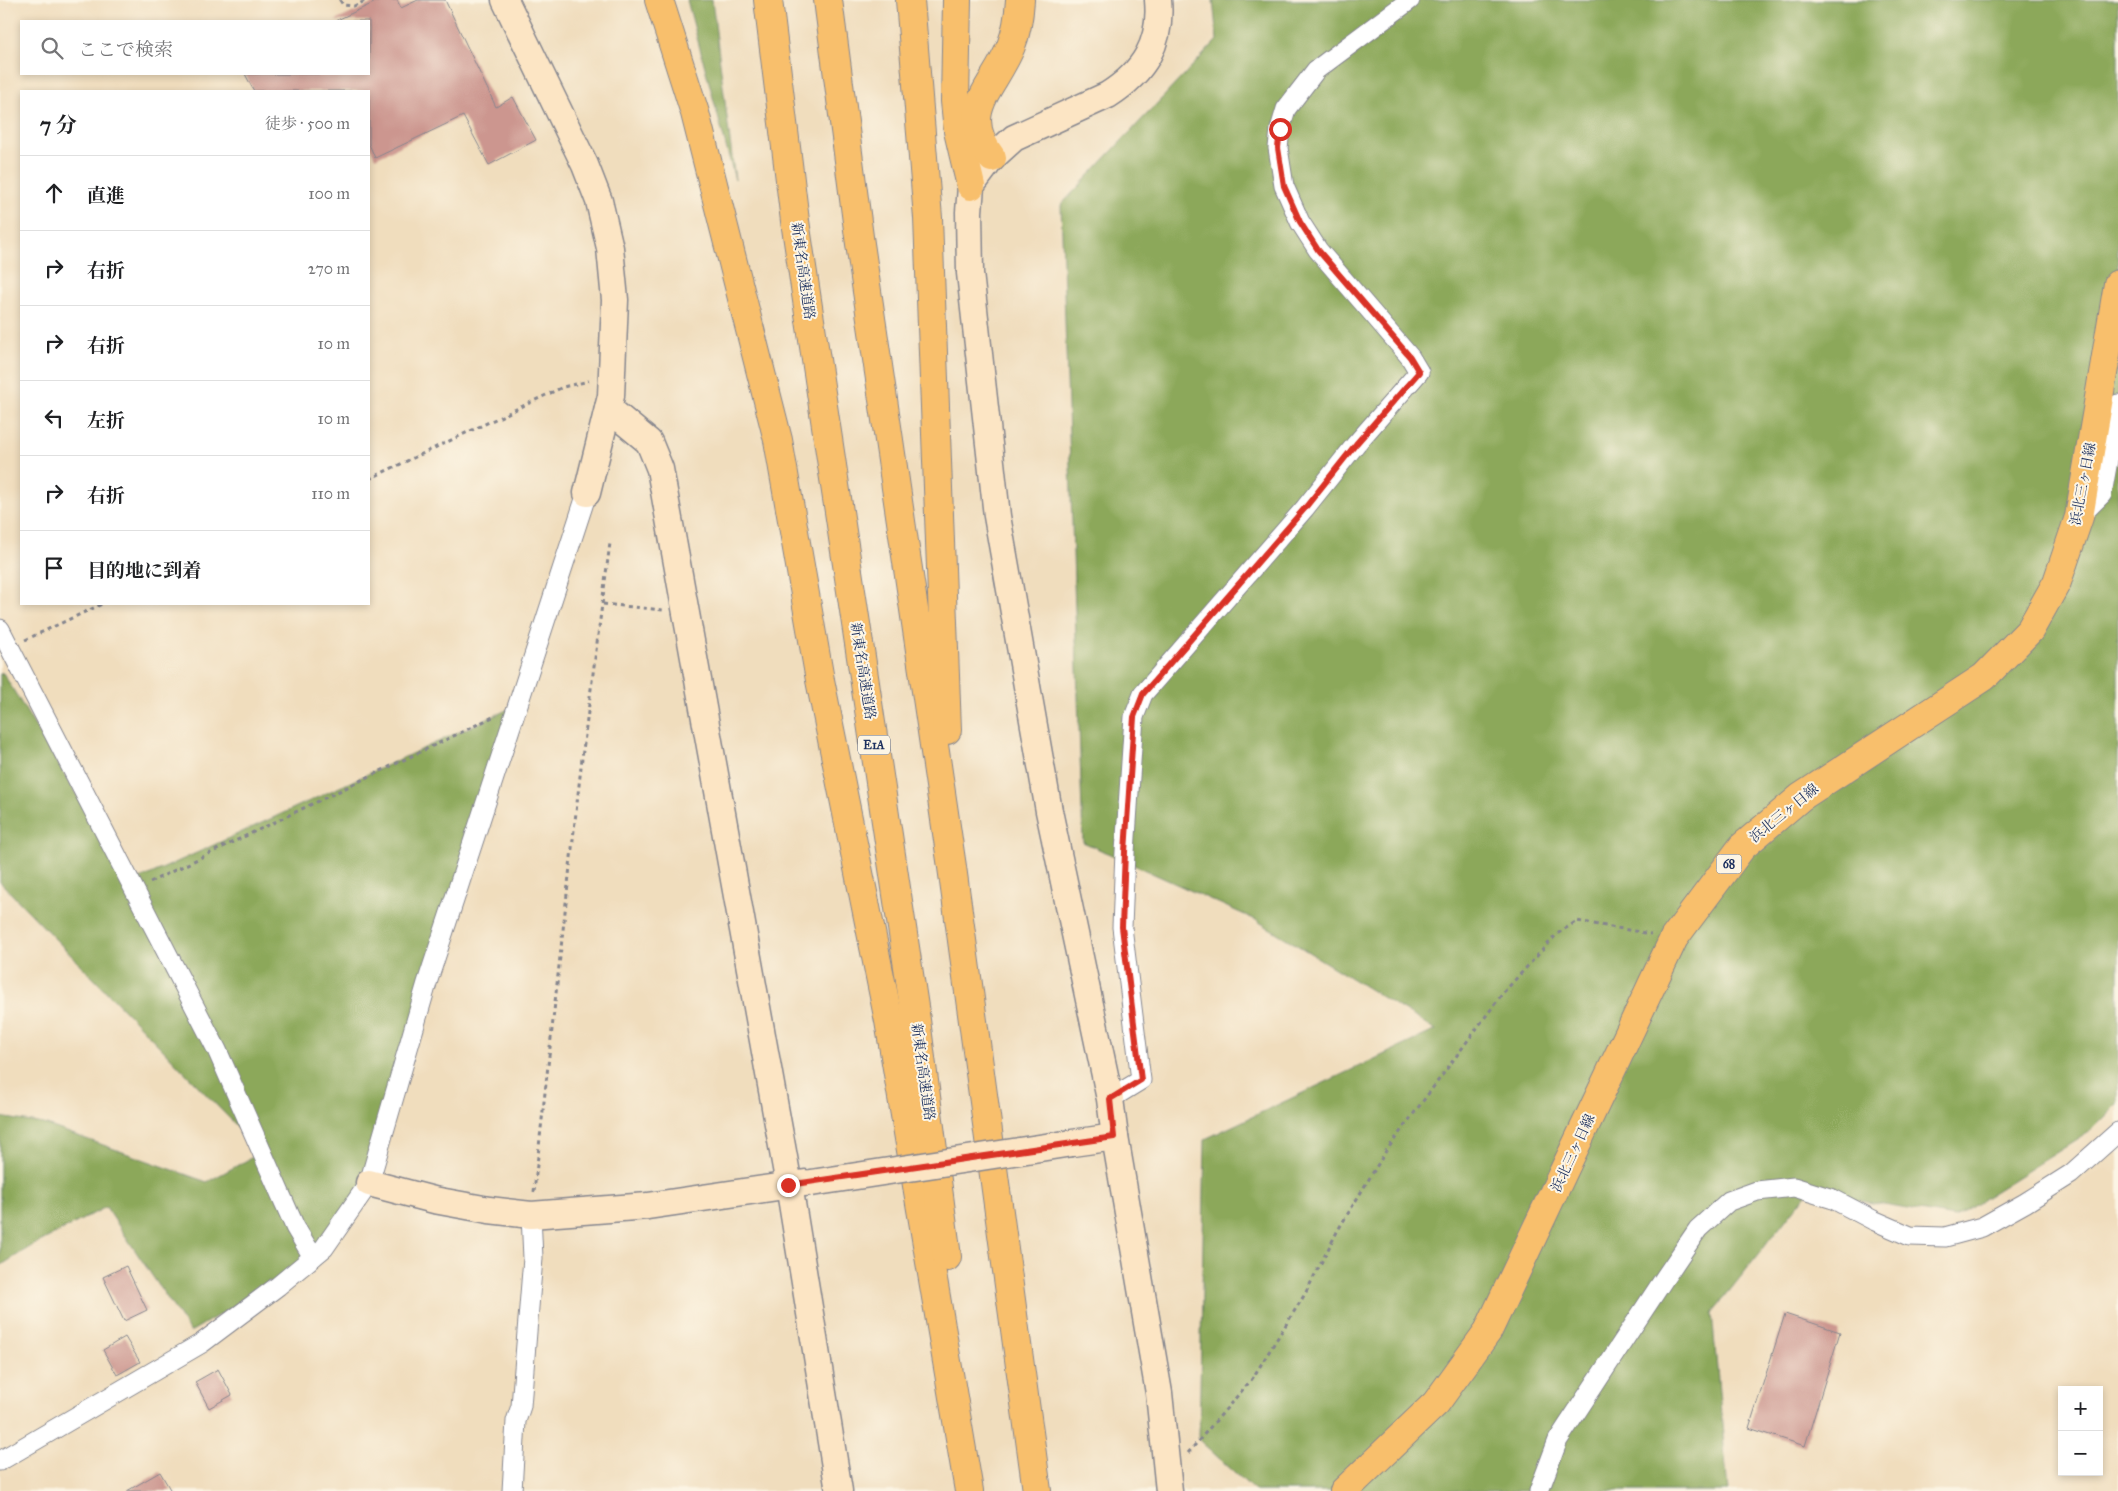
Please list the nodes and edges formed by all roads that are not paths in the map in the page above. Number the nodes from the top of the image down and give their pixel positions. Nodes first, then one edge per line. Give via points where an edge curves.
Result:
1 (505, 0) edge
2 (659, 0) edge
3 (768, 0) edge
4 (828, 0) edge
5 (910, 0) edge
6 (957, 0) edge
7 (1020, 0) edge
8 (1158, 0) edge
9 (1410, 0) edge
10 (992, 158) junction
11 (971, 186) junction
12 (2118, 284) edge
13 (2118, 404) edge
14 (608, 408) junction
15 (587, 493) joint
16 (2079, 517) junction
17 (0, 629) edge
18 (952, 867) junction
19 (1110, 1099) junction
20 (2118, 1132) edge
21 (1114, 1137) junction
22 (368, 1183) junction
23 (800, 1184) junction
24 (531, 1215) junction
25 (313, 1257) junction
26 (0, 1461) edge
27 (1168, 1484) edge
28 (1356, 1487) edge
29 (512, 1491) edge
30 (839, 1491) edge
31 (969, 1491) edge
32 (978, 1491) edge
33 (1036, 1491) edge
34 (1539, 1491) edge

1 - 14 street via 585,165 599,201 610,248 615,300
2 - 31 main road via 695,113 778,440 820,680 889,1021
3 - 32 main road, 新東名高速道路 / E1A via 797,231 916,1020
4 - 18 main road via 858,238
5 - 18 main road via 928,218
6 - 11 main road via 955,101 959,140
7 - 10 main road via 1018,27 1011,47 982,99 977,116 982,145
8 - 10 street via 1156,36 1149,54 1133,75 1108,95 1014,138
9 - 19 street via 1316,70 1286,109 1278,148 1284,186 1304,229 1419,372 1143,694 1134,717 1122,927 1141,1080
10 - 11 street
11 - 19 street via 970,273 996,516 1049,811
12 - 16 main road, 浜北三ヶ日線 / 68
13 - 16 street via 2102,494
14 - 15 street
14 - 23 street via 649,442 660,469
15 - 22 street via 427,983
16 - 28 main road, 浜北三ヶ日線 / 68 via 2057,582 2030,630 1984,677 1800,797 1742,847 1674,938 1488,1332 1436,1403
17 - 25 street via 217,1050 295,1227
18 - 33 main road
19 - 21 street
20 - 34 street via 2071,1174 2025,1203 1982,1227 1945,1237 1910,1236 1833,1200 1794,1188 1757,1191 1730,1201 1698,1229 1666,1276 1558,1440
21 - 23 street, bridge
21 - 27 street via 1159,1393
22 - 24 street via 434,1200
22 - 25 street via 324,1248
23 - 24 street via 648,1206
23 - 30 street
24 - 29 street via 533,1258
25 - 26 street via 202,1343

